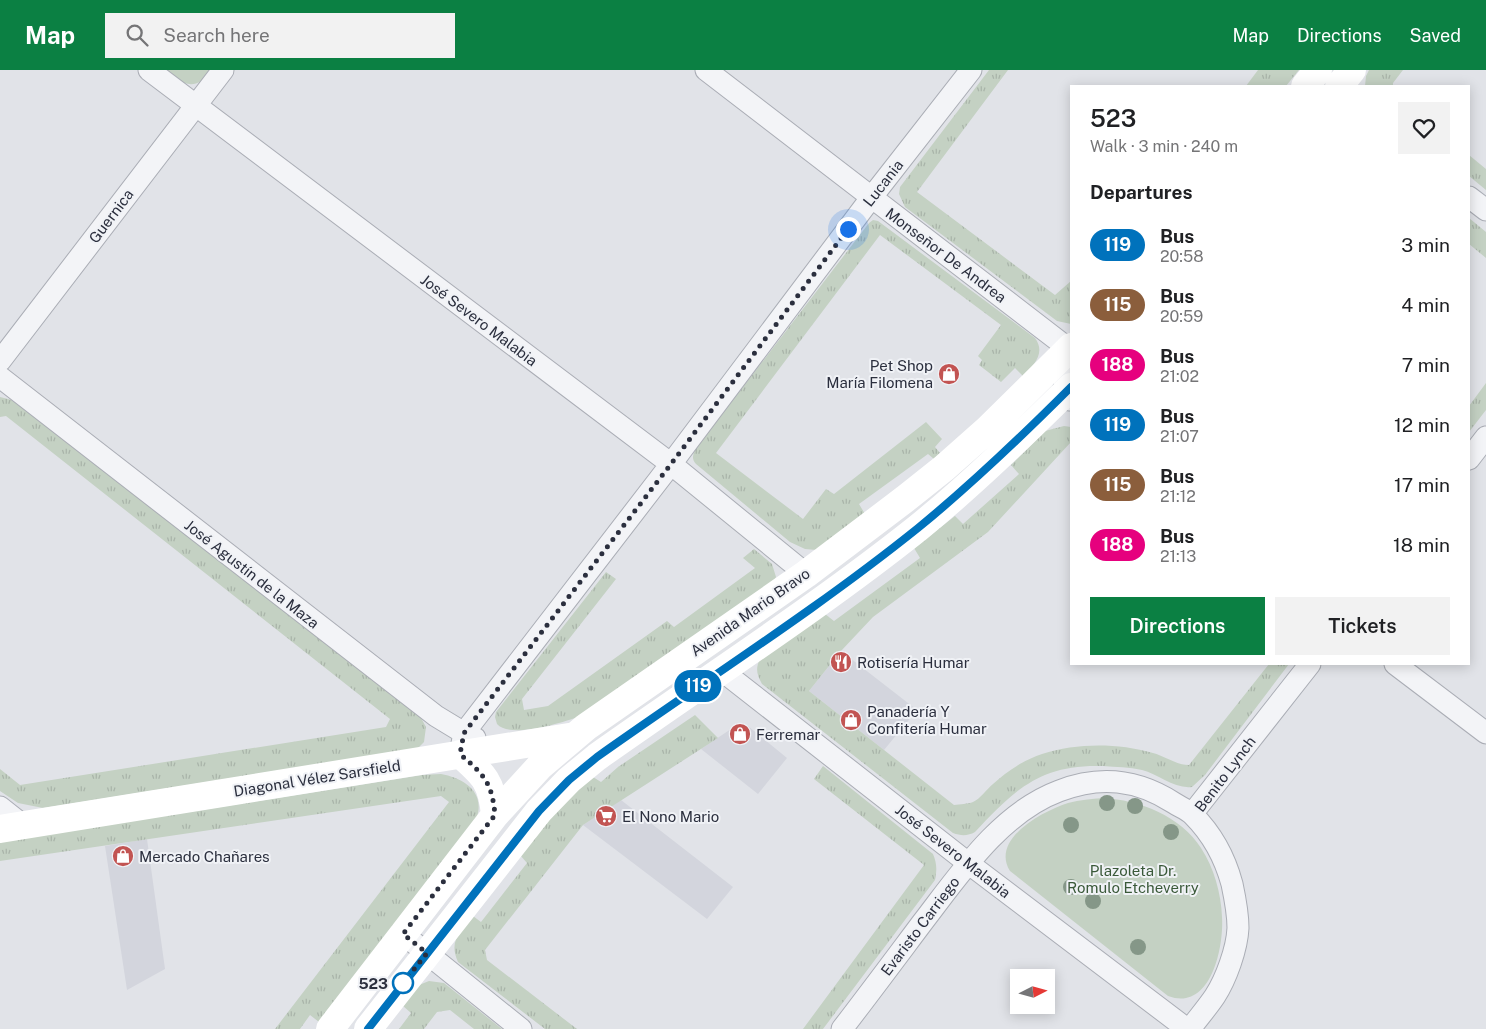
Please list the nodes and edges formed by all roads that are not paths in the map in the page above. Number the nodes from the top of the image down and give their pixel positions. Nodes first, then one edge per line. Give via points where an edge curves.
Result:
1 (149, 70) edge
2 (223, 70) edge
3 (706, 70) edge
4 (971, 70) edge
5 (1352, 70) edge
6 (1340, 85) edge
7 (195, 106) junction
8 (871, 198) junction
9 (1470, 198) edge
10 (1486, 210) edge
11 (1070, 348) edge
12 (0, 361) edge
13 (0, 377) edge
14 (1068, 395) edge
15 (1486, 437) edge
16 (1470, 458) edge
17 (671, 464) junction
18 (806, 574) junction
19 (1309, 665) edge
20 (1396, 665) edge
21 (721, 670) junction
22 (634, 731) junction
23 (1486, 733) edge
24 (576, 736) junction
25 (462, 744) junction
26 (0, 808) edge
27 (1192, 814) junction
28 (495, 815) junction
29 (12, 827) edge
30 (968, 863) junction
31 (403, 934) junction
32 (427, 953) junction
33 (330, 1029) edge
34 (368, 1029) edge
35 (521, 1029) edge
36 (842, 1029) edge
37 (1188, 1029) edge

1 - 7 street, José Severo Malabia
2 - 7 street, Guernica
3 - 8 street, Monseñor De Andrea
4 - 8 street, Lucania
5 - 6 main road
7 - 12 street, Guernica
7 - 17 street, José Severo Malabia
8 - 11 street, Monseñor De Andrea
8 - 17 street, Lucania
9 - 10 street
11 - 14 street
11 - 18 main road, Avenida Mario Bravo via 944,468
13 - 25 street, José Agustín de la Maza via 436,716
14 - 21 main road, Avenida Mario Bravo via 917,529
15 - 16 street
17 - 18 street, José Severo Malabia
17 - 25 street, Lucania
18 - 24 main road, Avenida Mario Bravo
19 - 27 street, Benito Lynch
20 - 23 street
21 - 22 main road, Avenida Mario Bravo
21 - 30 street, José Severo Malabia
22 - 24 main road, Diagonal Vélez Sarsfield
22 - 32 main road, Avenida Mario Bravo via 569,780 539,811
24 - 25 main road, Diagonal Vélez Sarsfield via 516,745
24 - 28 main road, Avenida Mario Bravo via 540,766
25 - 28 main road via 494,797
25 - 29 main road, Diagonal Vélez Sarsfield
26 - 29 street
27 - 30 street, Evaristo Carriego via 1142,786 1116,781 1089,782 1058,791 1031,806 1006,824
27 - 37 street, Benito Lynch via 1213,840 1227,868 1235,897 1238,929 1231,960 1216,995
28 - 31 main road, Avenida Mario Bravo
30 - 36 street, Evaristo Carriego
30 - 37 street, José Severo Malabia
31 - 32 street
31 - 33 main road, Avenida Mario Bravo
32 - 34 main road, Avenida Mario Bravo
32 - 35 street

